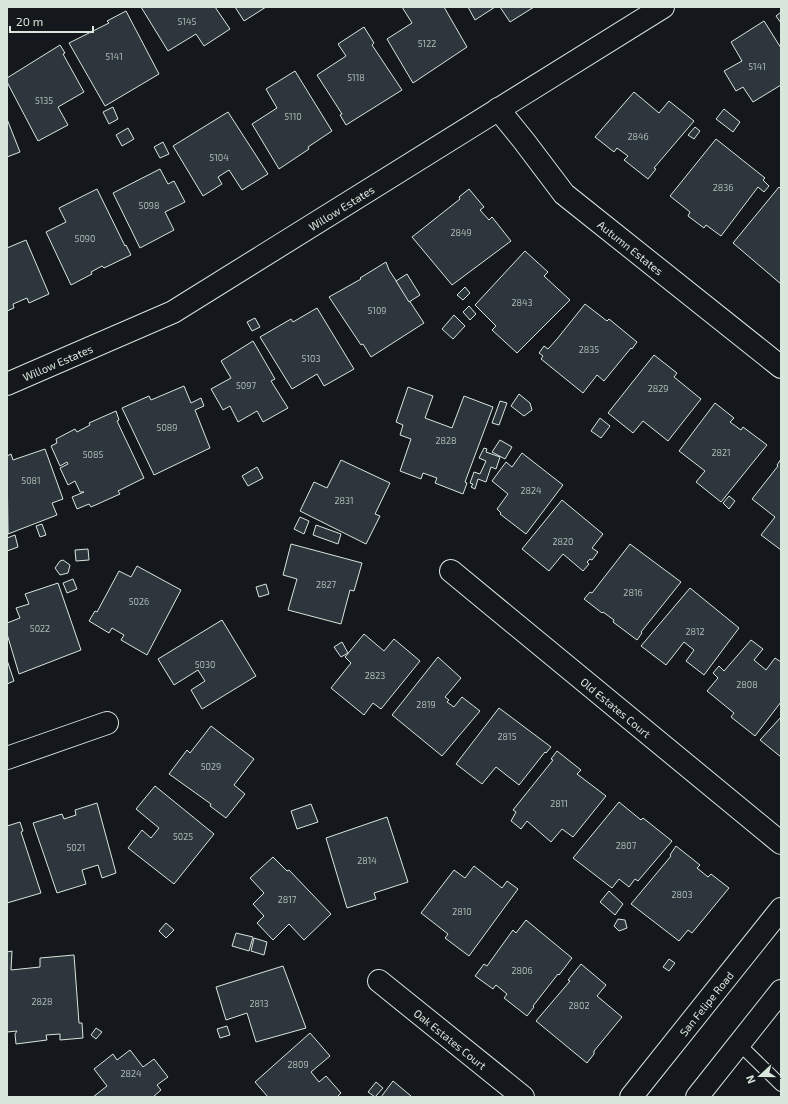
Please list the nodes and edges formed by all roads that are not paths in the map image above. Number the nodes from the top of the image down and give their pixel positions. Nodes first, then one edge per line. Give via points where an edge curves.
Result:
1 (663, 7) edge
2 (498, 109) junction
3 (781, 367) edge
4 (7, 384) edge
5 (451, 571) dead end
6 (107, 722) dead end
7 (7, 758) edge
8 (781, 843) edge
9 (781, 909) edge
10 (379, 981) dead end
11 (781, 991) edge
12 (739, 1044) junction
13 (781, 1085) edge
14 (523, 1097) edge
15 (631, 1097) edge
16 (697, 1097) edge

1 - 2 street, Willow Estates
2 - 3 street, Autumn Estates via 564,194
2 - 4 street, Willow Estates via 173,312
5 - 8 street, Old Estates Court
6 - 7 street
9 - 15 street, San Felipe Road
10 - 14 street, Oak Estates Court
11 - 12 street
12 - 13 lane
12 - 16 street

